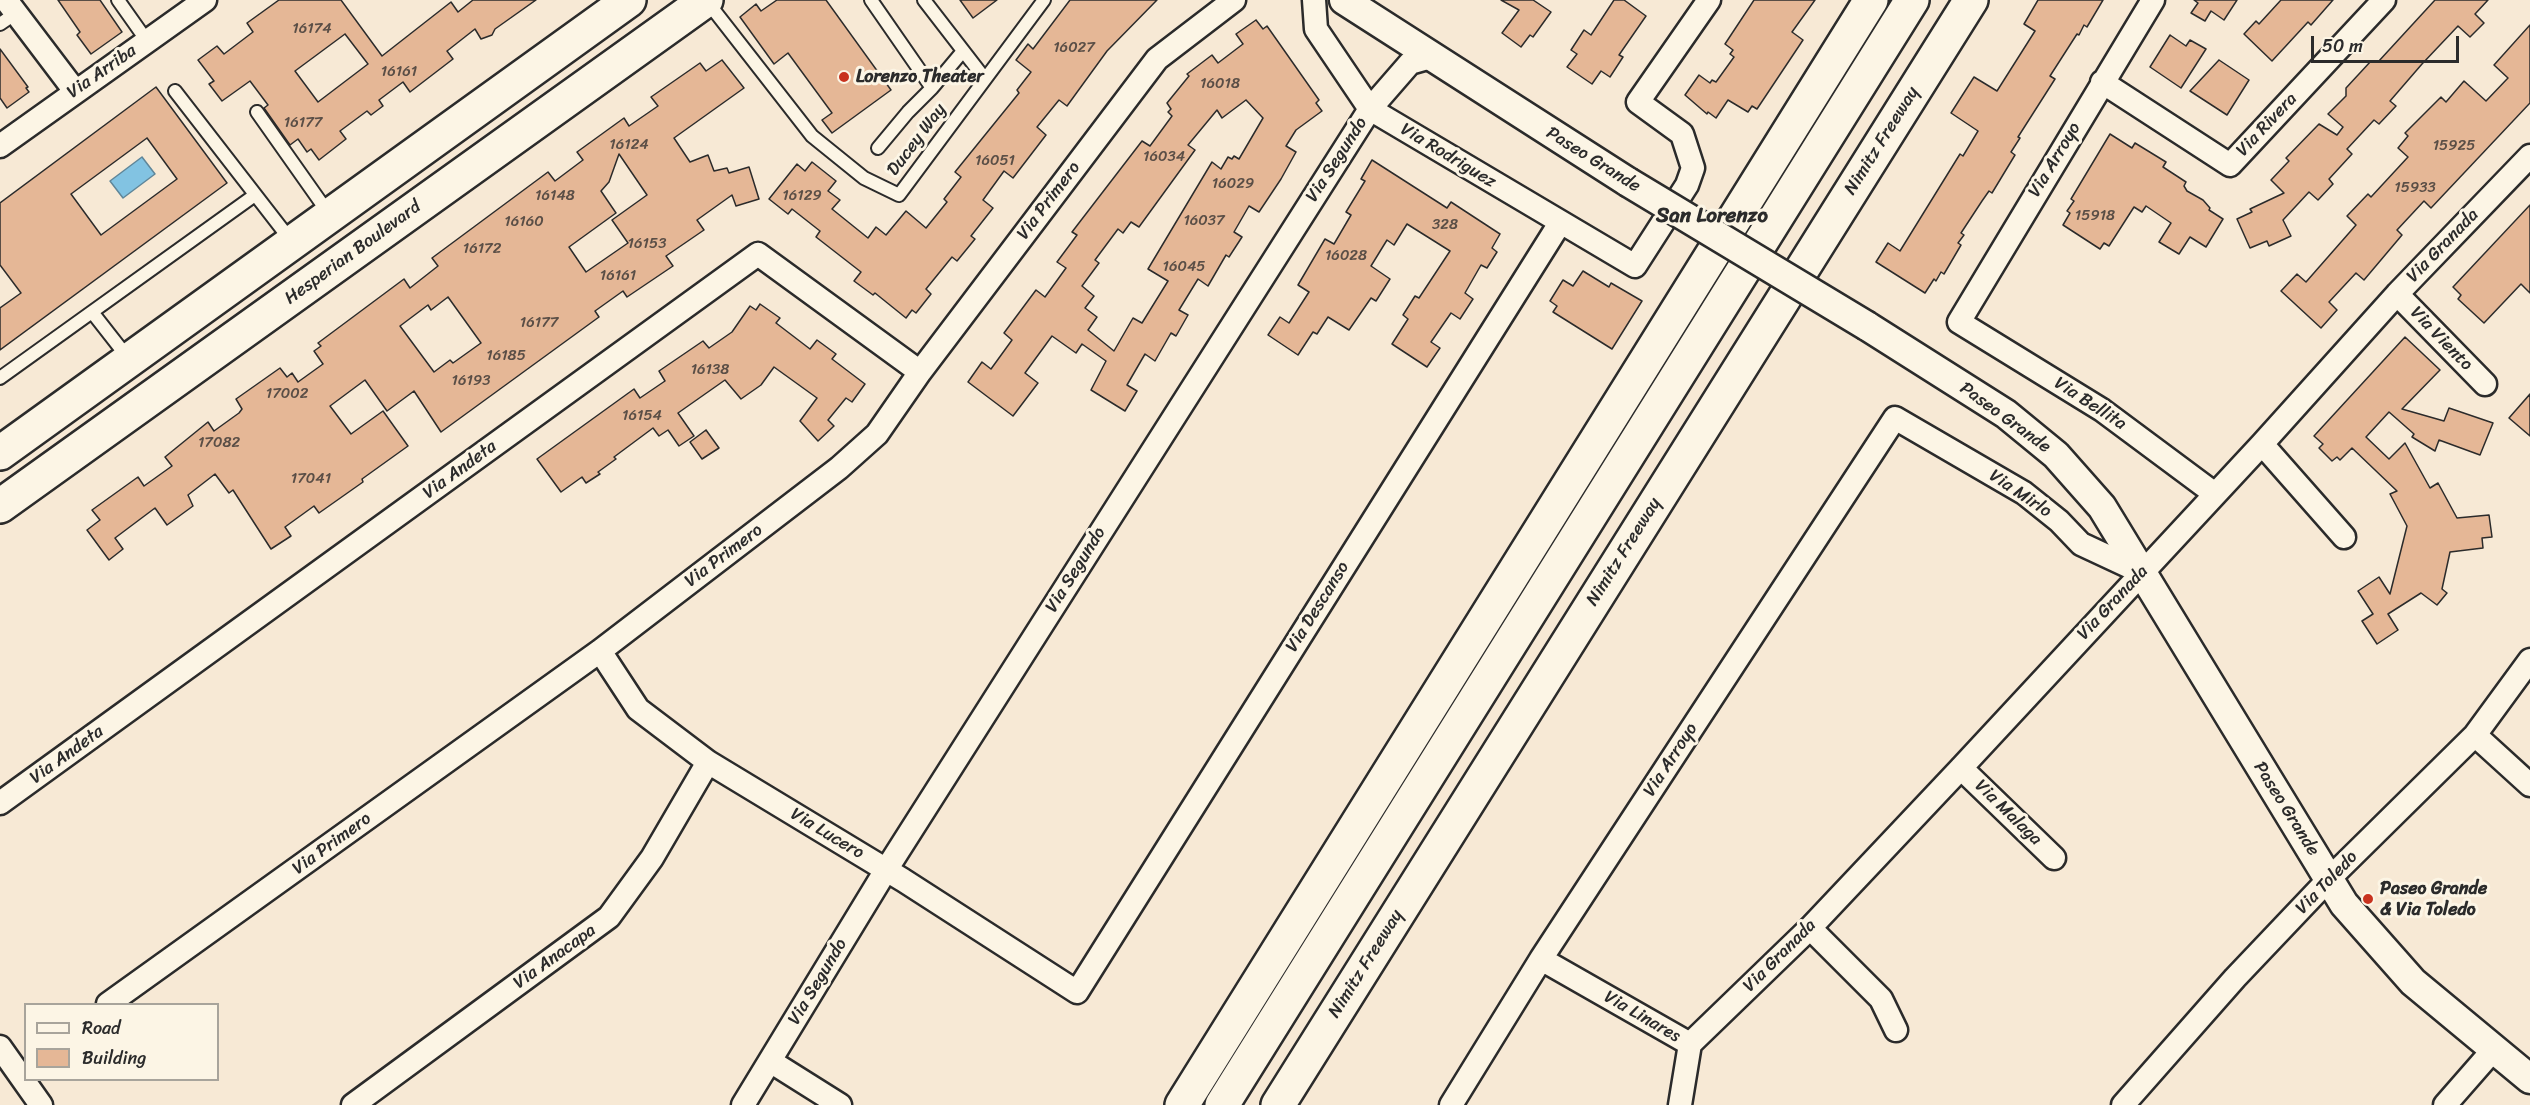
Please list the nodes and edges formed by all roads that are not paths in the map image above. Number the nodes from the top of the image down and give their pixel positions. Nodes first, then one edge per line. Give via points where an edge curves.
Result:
1 (118, 0) edge
2 (205, 0) edge
3 (629, 0) edge
4 (706, 0) edge
5 (871, 0) edge
6 (924, 0) edge
7 (1044, 0) edge
8 (1234, 0) edge
9 (1314, 0) edge
10 (1344, 0) edge
11 (1709, 0) edge
12 (1871, 0) edge
13 (1912, 0) edge
14 (1971, 0) edge
15 (2153, 0) edge
16 (2384, 0) edge
17 (7, 12) edge
18 (147, 41) junction
19 (963, 51) junction
20 (1431, 57) junction
21 (985, 79) junction
22 (2102, 82) junction
23 (932, 88) junction
24 (75, 91) junction
25 (175, 91) dead end
26 (1370, 109) junction
27 (257, 112) dead end
28 (0, 146) edge
29 (878, 148) dead end
30 (2530, 156) edge
31 (255, 195) junction
32 (330, 215) junction
33 (1560, 223) junction
34 (292, 242) junction
35 (2397, 294) junction
36 (92, 312) junction
37 (1959, 322) joint
38 (129, 360) junction
39 (920, 372) junction
40 (0, 378) edge
41 (2485, 384) dead end
42 (1896, 418) joint
43 (2262, 444) junction
44 (0, 453) edge
45 (2215, 494) junction
46 (0, 506) edge
47 (2344, 537) dead end
48 (2141, 572) junction
49 (600, 651) junction
50 (2530, 660) edge
51 (2475, 735) junction
52 (708, 762) junction
53 (1961, 768) junction
54 (2530, 785) edge
55 (0, 803) edge
56 (2054, 858) dead end
57 (886, 870) junction
58 (2329, 879) junction
59 (1809, 928) junction
60 (1541, 959) junction
61 (1077, 992) joint
62 (111, 1003) edge
63 (1896, 1030) dead end
64 (1690, 1044) junction
65 (0, 1047) edge
66 (2494, 1049) junction
67 (770, 1061) junction
68 (21, 1067) edge
69 (2530, 1079) edge
70 (28, 1081) edge
71 (41, 1105) edge
72 (353, 1105) edge
73 (743, 1105) edge
74 (840, 1105) edge
75 (1182, 1105) edge
76 (1222, 1105) edge
77 (1278, 1105) edge
78 (1450, 1105) edge
79 (1680, 1105) edge
80 (2123, 1105) edge
81 (2445, 1105) edge

1 - 18 lane
2 - 18 street, Via Arriba
3 - 32 main road
4 - 21 lane, Ducey Way via 812,136 864,178 898,195
4 - 46 main road, Hesperian Boulevard
5 - 23 lane
6 - 19 lane
7 - 21 lane, Ducey Way
8 - 39 street, Via Primero via 1157,59
9 - 26 street, Via Rodriguez via 1316,29
10 - 20 street, Paseo Grande
11 - 33 street, Via Rodriguez via 1638,102 1682,134 1693,168 1687,185 1635,266
12 - 75 main road
13 - 76 main road
14 - 77 main road, Nimitz Freeway
15 - 22 street, Via Arroyo
16 - 22 street, Via Rivera via 2230,165
17 - 24 street
18 - 24 street, Via Arriba
19 - 21 lane
19 - 23 lane
20 - 26 street, Via Segundo via 1410,63
20 - 48 street, Paseo Grande, bridge via 2006,414 2055,455 2102,507
22 - 37 street, Via Arroyo
23 - 29 lane
24 - 28 street, Via Arriba
25 - 31 lane
26 - 33 street, Via Rodriguez
26 - 57 street, Via Segundo
27 - 32 lane
30 - 35 street, Via Granada
31 - 34 lane
31 - 36 lane
32 - 34 main road
33 - 61 street, Via Descanso
34 - 38 main road
35 - 41 street, Via Viento
35 - 43 street, Via Granada
36 - 38 lane
36 - 40 lane
37 - 45 street, Via Bellita via 2102,411
38 - 44 main road
39 - 49 street, Via Primero via 877,434 839,468
39 - 55 street, Via Andeta via 758,254
42 - 48 street, Via Mirlo via 2024,493 2081,544
42 - 60 street, Via Arroyo
43 - 45 street, Via Granada
43 - 47 street
45 - 48 street, Via Granada
48 - 53 street, Via Granada
48 - 58 street, Paseo Grande
49 - 52 street, Via Lucero via 638,709
49 - 62 street, Via Primero
50 - 51 street, Via Toledo
51 - 54 street
51 - 58 street, Via Toledo
52 - 57 street, Via Lucero
52 - 72 street, Via Anacapa via 652,858 609,917
53 - 56 street, Via Malaga
53 - 59 street, Via Granada
57 - 61 street, Via Lucero
57 - 67 street, Via Segundo
58 - 66 street, Paseo Grande via 2344,904 2413,982
58 - 80 street, Via Toledo
59 - 63 street via 1881,999
59 - 64 street, Via Granada
60 - 64 street, Via Linares
60 - 78 street, Via Arroyo
64 - 79 street, Via Linares
65 - 68 street
66 - 69 street, Paseo Grande
66 - 81 street
67 - 73 street, Via Segundo
67 - 74 street
70 - 71 street

